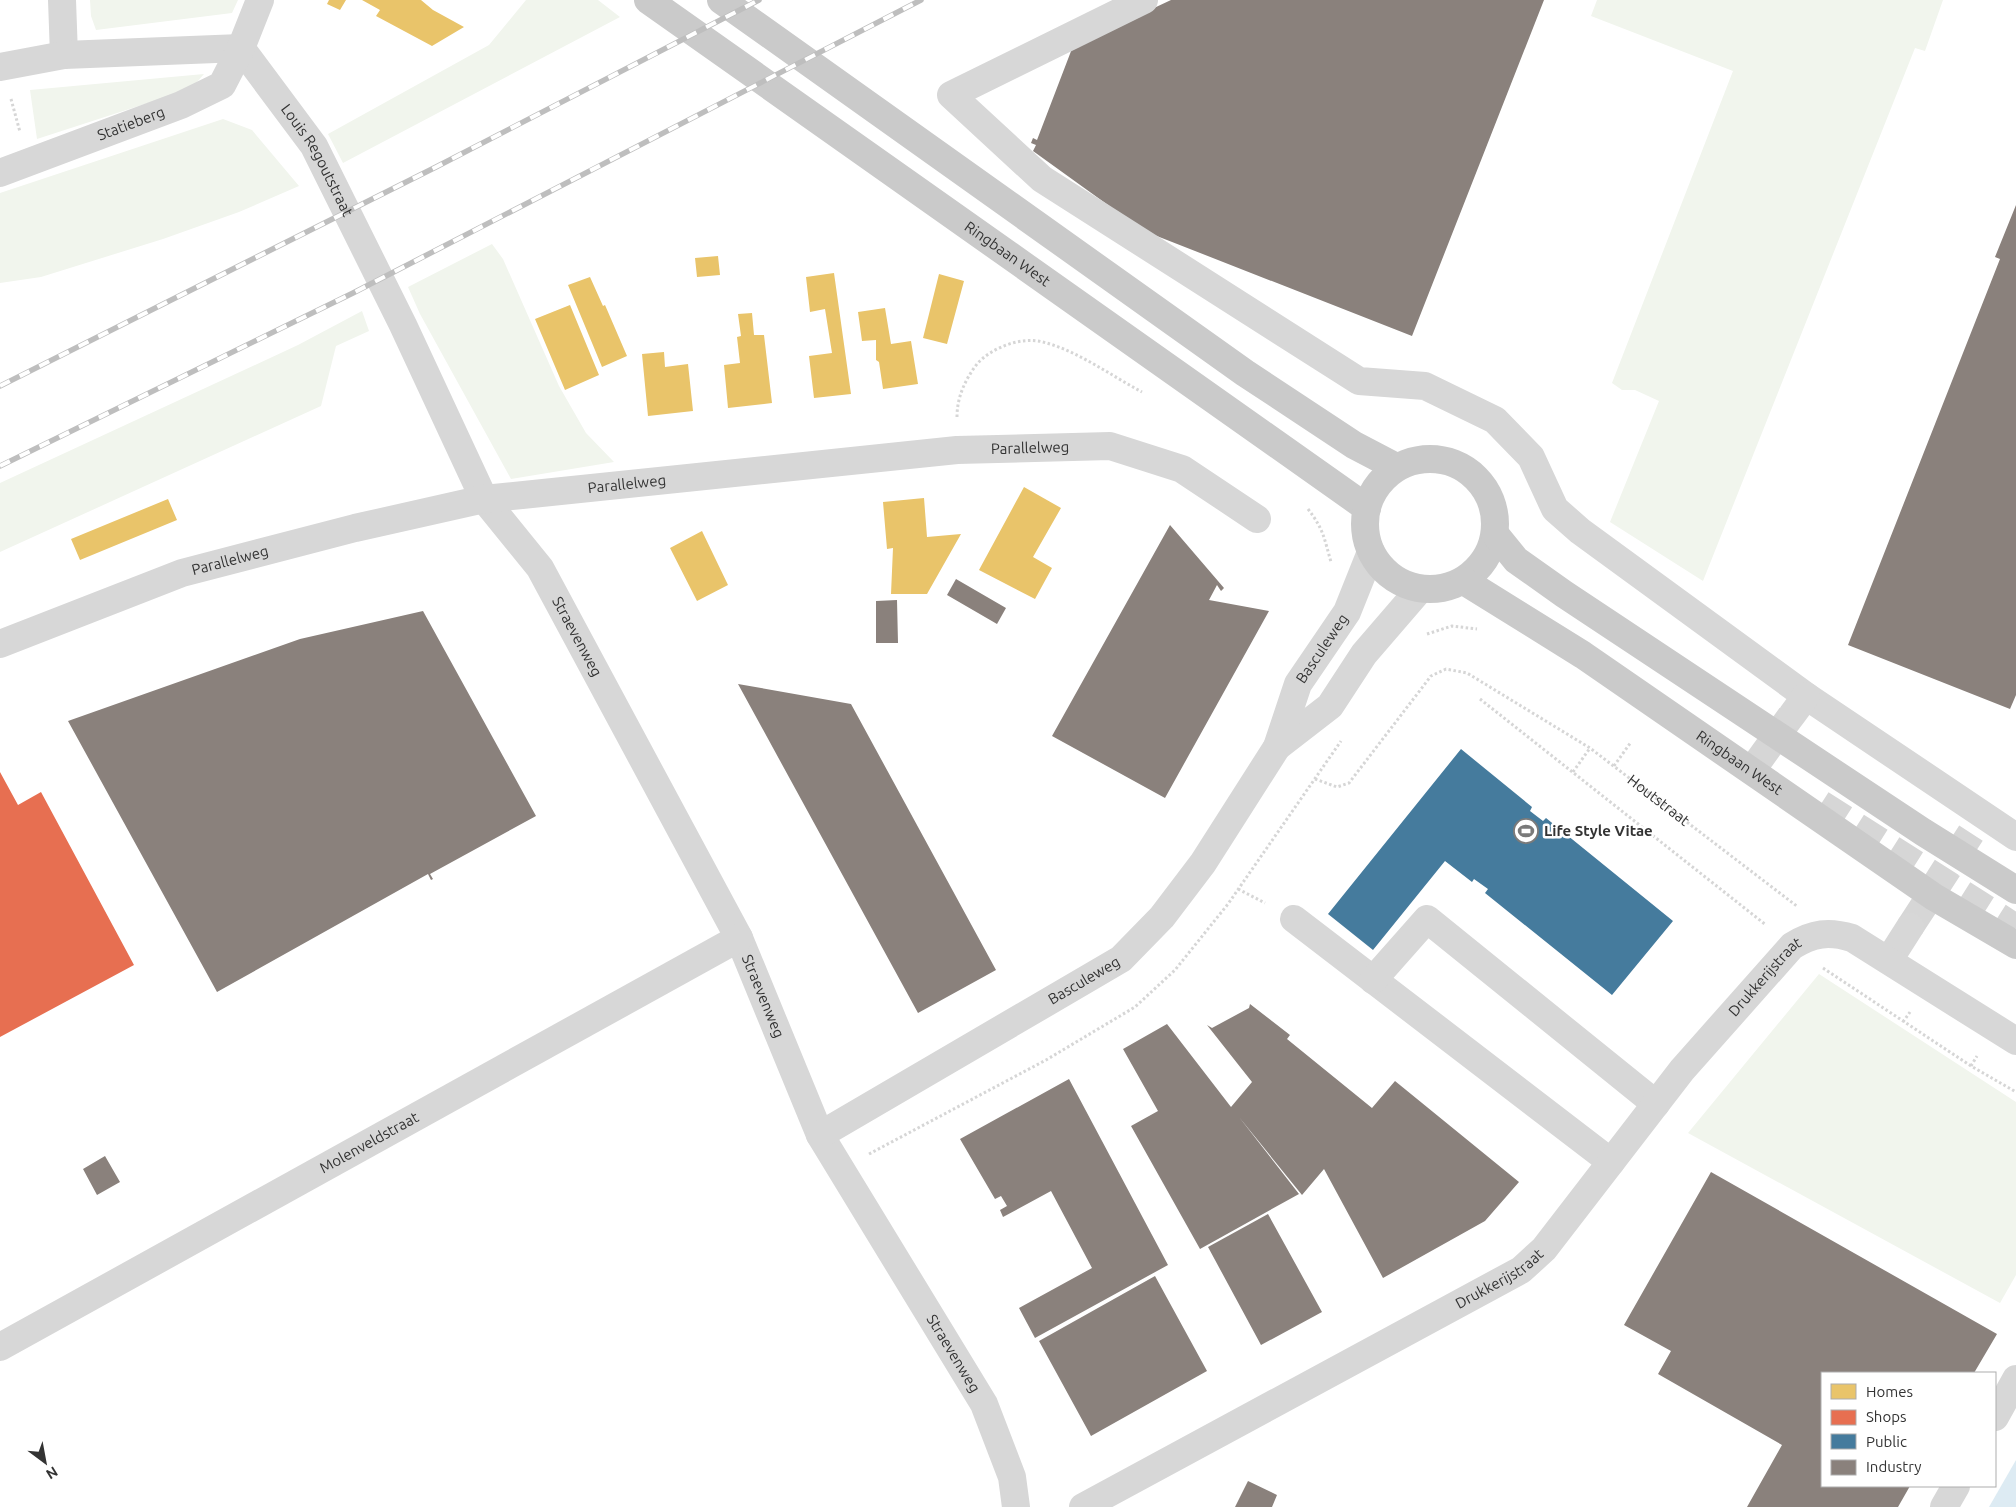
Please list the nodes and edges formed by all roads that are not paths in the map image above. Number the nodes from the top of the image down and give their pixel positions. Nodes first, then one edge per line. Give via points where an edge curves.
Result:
1 (62, 0) edge
2 (260, 0) edge
3 (648, 0) edge
4 (721, 0) edge
5 (1144, 0) edge
6 (241, 48) junction
7 (64, 55) junction
8 (1, 67) edge
9 (0, 173) edge
10 (1396, 467) junction
11 (484, 499) junction
12 (1366, 508) junction
13 (1257, 519) dead end
14 (1495, 534) junction
15 (1371, 552) junction
16 (1464, 581) junction
17 (1420, 589) junction
18 (0, 644) edge
19 (1276, 746) junction
20 (2016, 837) edge
21 (2016, 890) edge
22 (1294, 919) dead end
23 (1910, 927) tunnel mouth
24 (739, 938) junction
25 (2016, 945) edge
26 (1889, 960) junction
27 (1373, 980) junction
28 (2016, 1041) edge
29 (1656, 1104) junction
30 (820, 1134) junction
31 (1611, 1162) junction
32 (0, 1347) edge
33 (2016, 1379) edge
34 (1996, 1415) edge
35 (1955, 1487) edge
36 (1016, 1507) edge
37 (1082, 1507) edge
38 (1944, 1507) edge

1 - 7 street
2 - 6 street, Statieberg
3 - 12 main road, Ringbaan West
4 - 10 main road via 1245,373 1354,445
5 - 20 street via 952,95 1042,179 1359,381 1424,386 1494,420 1532,457 1555,509 1580,531 1799,705 1977,825
6 - 7 street
6 - 9 street, Statieberg via 222,85 181,105
6 - 11 street, Louis Regoutstraat via 314,146 403,325
7 - 8 street
10 - 12 main road via 1377,485
10 - 14 main road via 1425,458 1454,462 1478,479 1493,504
11 - 13 street, Parallelweg via 957,450 1110,446 1182,469
11 - 18 street, Parallelweg via 355,528 182,573
11 - 24 street, Straevenweg via 540,568
12 - 15 main road via 1365,531
14 - 16 main road via 1484,560
14 - 21 main road via 1516,560 1564,594
15 - 17 main road via 1391,576
15 - 19 street, Basculeweg via 1347,612 1298,684
16 - 17 main road via 1443,588
16 - 25 main road, Ringbaan West via 1583,655 1934,897
17 - 19 street, Basculeweg via 1364,654 1330,706
19 - 30 street, Basculeweg via 1203,863 1162,917 1121,959
22 - 27 street
23 - 26 street
24 - 30 street, Straevenweg
24 - 32 street, Molenveldstraat
26 - 28 street
26 - 29 street, Drukkerijstraat via 1852,938 1836,934 1819,934 1792,946
27 - 29 street via 1427,919
27 - 31 street
29 - 31 street, Drukkerijstraat
30 - 36 street, Straevenweg via 984,1404 1012,1477
31 - 37 street, Drukkerijstraat via 1544,1249 1521,1270
33 - 34 street
35 - 38 street

